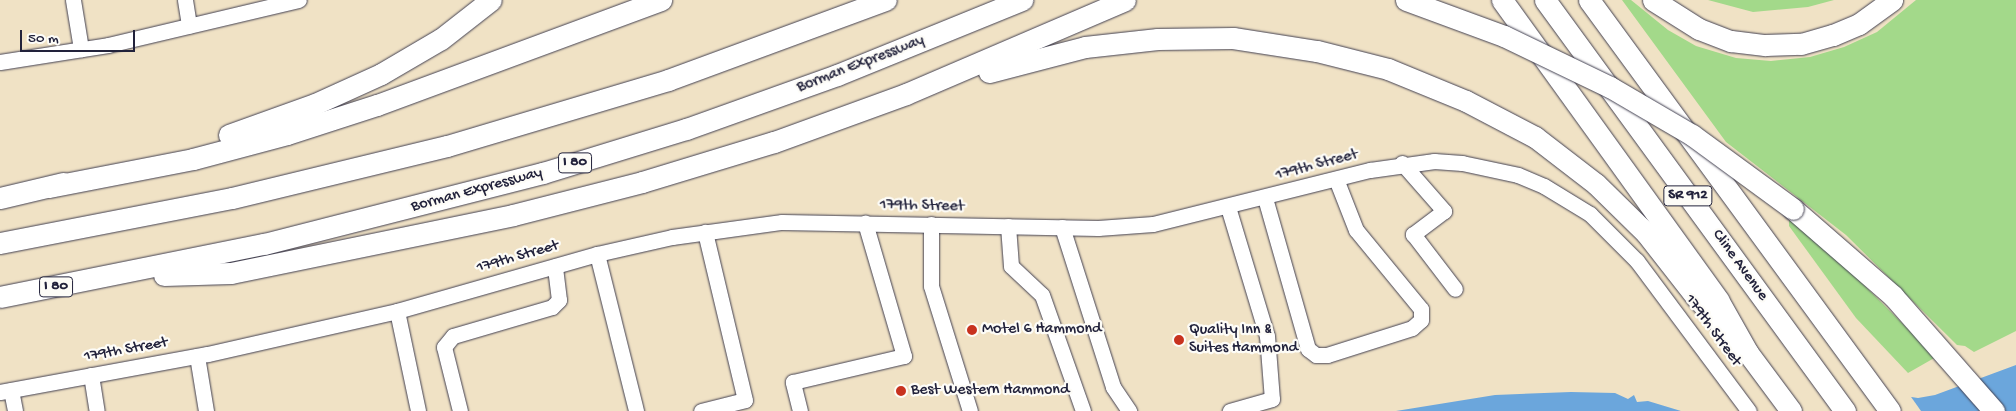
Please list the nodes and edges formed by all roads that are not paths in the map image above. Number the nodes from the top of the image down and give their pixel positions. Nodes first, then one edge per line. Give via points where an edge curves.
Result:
1 (73, 0) edge
2 (185, 0) edge
3 (295, 0) edge
4 (491, 0) edge
5 (661, 0) edge
6 (886, 0) edge
7 (1022, 0) edge
8 (1125, 0) edge
9 (1406, 0) edge
10 (1502, 0) edge
11 (1545, 0) edge
12 (1589, 0) edge
13 (1653, 0) edge
14 (1892, 0) edge
15 (189, 26) junction
16 (81, 49) junction
17 (0, 62) edge
18 (906, 94) junction
19 (1402, 163) junction
20 (1336, 179) junction
21 (49, 187) junction
22 (0, 198) edge
23 (1265, 198) junction
24 (1228, 207) junction
25 (866, 223) junction
26 (931, 224) junction
27 (1008, 226) junction
28 (1062, 227) junction
29 (705, 232) junction
30 (0, 243) edge
31 (597, 254) junction
32 (555, 266) junction
33 (112, 276) junction
34 (1455, 289) dead end
35 (0, 297) edge
36 (398, 311) junction
37 (1748, 353) junction
38 (197, 356) junction
39 (91, 375) junction
40 (6, 391) edge
41 (1788, 406) edge
42 (15, 411) edge
43 (98, 411) edge
44 (206, 411) edge
45 (418, 411) edge
46 (460, 411) edge
47 (636, 411) edge
48 (701, 411) edge
49 (800, 411) edge
50 (970, 411) edge
51 (1083, 411) edge
52 (1129, 411) edge
53 (1230, 411) edge
54 (1748, 411) edge
55 (1845, 411) edge
56 (1890, 411) edge
57 (1994, 411) edge

1 - 16 street
2 - 15 street
3 - 15 street
4 - 21 highway via 441,39 382,74 315,104 253,128
5 - 21 highway via 377,105 288,134 193,159
6 - 30 highway via 668,80 447,146 232,198
7 - 33 highway, Borman Expressway / I 80 via 838,74 686,128 543,173 394,213
8 - 18 highway
9 - 57 highway, bridge via 1536,50 1610,87 1692,135 1793,209 1893,296
10 - 37 highway via 1718,300
11 - 55 highway, Cline Avenue / SR 912
12 - 56 highway, SR 912
13 - 14 highway via 1699,29 1731,41 1766,45 1802,44 1833,35 1859,24
15 - 16 street
16 - 17 street
18 - 33 highway via 765,145 642,182 513,214 231,273
18 - 37 highway via 1085,48 1158,39 1233,38 1317,51 1388,69 1466,101 1535,137 1596,184 1646,233 1696,297
19 - 20 street, 179th Street
19 - 34 street via 1444,211 1413,234
19 - 54 street, 179th Street via 1434,161 1490,167 1544,186 1590,214 1637,261
20 - 23 street, 179th Street
20 - 23 street via 1356,230 1421,309 1421,320 1412,328 1327,355 1316,355 1308,349
21 - 22 highway
23 - 24 street, 179th Street
24 - 28 street, 179th Street via 1152,224
24 - 53 street via 1268,336 1272,399
25 - 26 street, 179th Street
25 - 29 street, 179th Street via 782,222
25 - 49 street via 904,356 793,382
26 - 27 street, 179th Street
26 - 50 street via 931,286
27 - 28 street, 179th Street
27 - 51 street via 1011,266 1042,295
28 - 52 street via 1114,387
29 - 31 street, 179th Street
29 - 48 street via 746,400
31 - 32 street, 179th Street
31 - 47 street
32 - 36 street, 179th Street
32 - 46 street via 559,300 552,307 452,336 444,347
33 - 35 highway, Borman Expressway / I 80
36 - 38 street, 179th Street
36 - 45 street
37 - 41 highway
38 - 39 street, 179th Street
38 - 44 street
39 - 40 street, 179th Street
39 - 43 street
40 - 42 street

